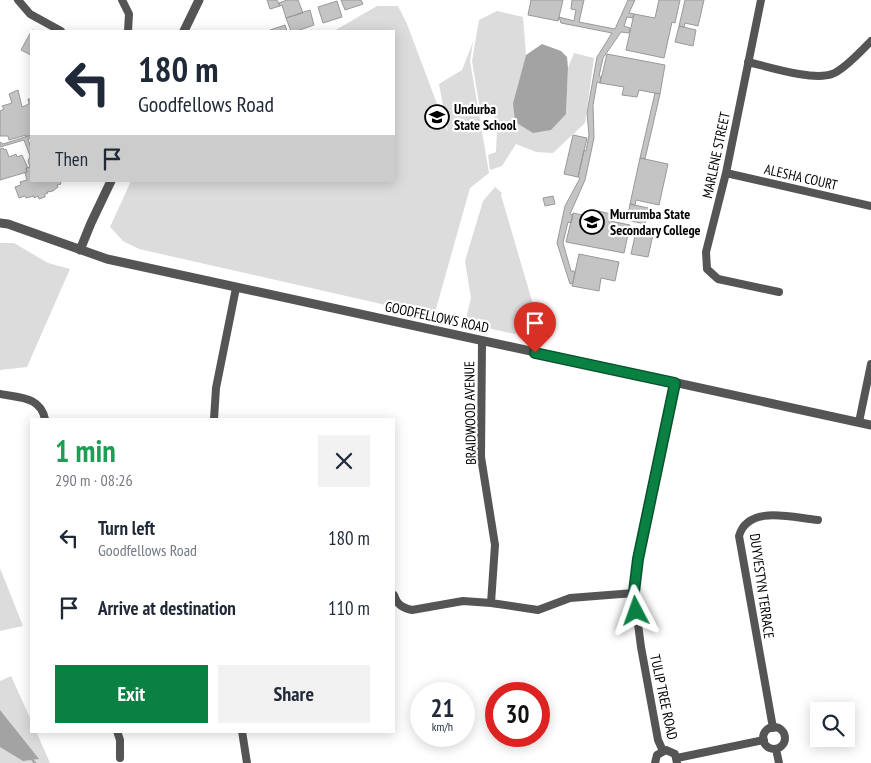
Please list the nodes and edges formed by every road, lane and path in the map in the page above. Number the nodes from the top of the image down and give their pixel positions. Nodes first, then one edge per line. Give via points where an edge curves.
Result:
1 (18, 0) edge
2 (122, 0) edge
3 (199, 0) edge
4 (761, 0) edge
5 (59, 30) edge
6 (128, 30) edge
7 (184, 30) edge
8 (871, 41) edge
9 (748, 62) junction
10 (726, 173) junction
11 (111, 182) edge
12 (871, 206) edge
13 (0, 223) edge
14 (80, 250) junction
15 (236, 288) junction
16 (779, 292) dead end
17 (482, 341) junction
18 (871, 364) edge
19 (675, 383) junction
20 (0, 394) edge
21 (45, 418) edge
22 (214, 418) edge
23 (858, 422) junction
24 (871, 425) edge
25 (818, 520) dead end
26 (634, 592) junction
27 (395, 598) edge
28 (491, 603) junction
29 (773, 728) junction
30 (118, 733) edge
31 (242, 733) edge
32 (764, 740) junction
33 (776, 749) junction
34 (662, 750) junction
35 (120, 758) dead end
36 (677, 760) edge
37 (247, 763) edge
38 (655, 763) edge
39 (778, 763) edge

1 - 5 street via 30,14
2 - 6 street via 129,14
3 - 7 street
4 - 9 street, MARLENE STREET
8 - 9 street via 833,74 814,76
9 - 10 street, MARLENE STREET
10 - 12 street, ALESHA COURT
10 - 16 street, MARLENE STREET via 706,252 707,269 718,279
11 - 14 street
13 - 14 street, GOODFELLOWS ROAD
14 - 15 street, GOODFELLOWS ROAD
15 - 17 street, GOODFELLOWS ROAD
15 - 22 street via 217,381
17 - 19 street, GOODFELLOWS ROAD
17 - 28 street, BRAIDWOOD AVENUE via 481,457 495,545
18 - 23 street
19 - 23 street, GOODFELLOWS ROAD
19 - 26 street, TULIP TREE ROAD
20 - 21 street via 35,402 42,408
23 - 24 street, GOODFELLOWS ROAD
25 - 29 street, DUYVESTYN TERRACE via 761,516 742,526 739,536
26 - 28 street via 570,598 538,610
26 - 34 street, TULIP TREE ROAD via 641,647
27 - 28 street via 398,604 412,610 463,600
29 - 32 street via 766,731
29 - 33 street via 780,729 785,736 784,744
30 - 35 street
31 - 37 street
32 - 33 street via 767,747
32 - 36 street
33 - 39 street
34 - 36 street via 670,750
34 - 38 street

